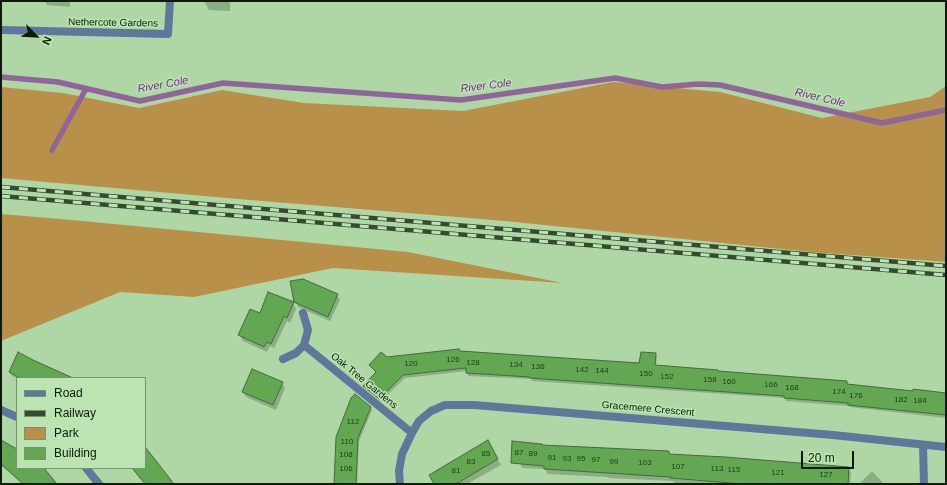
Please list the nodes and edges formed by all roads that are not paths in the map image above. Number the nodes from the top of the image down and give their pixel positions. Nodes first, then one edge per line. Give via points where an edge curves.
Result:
1 (170, 1) edge
2 (1, 30) edge
3 (303, 313) dead end
4 (304, 345) junction
5 (283, 359) dead end
6 (1, 410) edge
7 (16, 417) edge
8 (412, 433) junction
9 (923, 445) junction
10 (946, 447) edge
11 (87, 469) edge
12 (99, 484) edge
13 (400, 484) edge
14 (924, 484) edge

1 - 2 street, Nethercote Gardens via 168,34
3 - 4 street via 308,330
4 - 5 street via 296,353
4 - 8 street, Oak Tree Gardens
6 - 7 street
8 - 9 street, Gracemere Crescent via 419,421 444,405 474,405 825,434
8 - 13 street, Gracemere Crescent via 402,454
9 - 10 street, Gracemere Crescent
9 - 14 street
11 - 12 street

